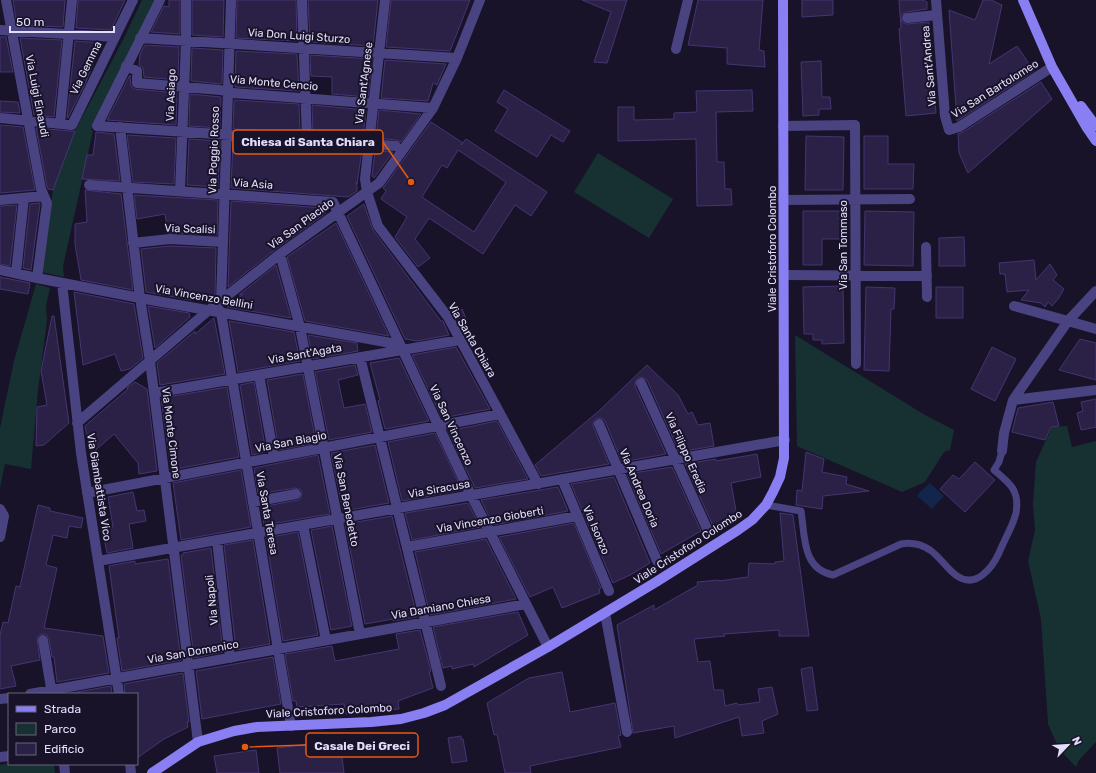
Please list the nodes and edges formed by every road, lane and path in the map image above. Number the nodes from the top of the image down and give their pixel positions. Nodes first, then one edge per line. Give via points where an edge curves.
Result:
1 (6, 0) edge
2 (72, 0) edge
3 (133, 0) edge
4 (160, 0) edge
5 (186, 0) edge
6 (232, 0) edge
7 (302, 0) edge
8 (385, 0) edge
9 (480, 0) edge
10 (688, 0) edge
11 (783, 0) edge
12 (936, 0) edge
13 (1023, 0) edge
14 (936, 15) junction
15 (907, 18) dead end
16 (0, 30) edge
17 (12, 31) junction
18 (69, 34) junction
19 (115, 37) junction
20 (140, 38) junction
21 (186, 41) junction
22 (229, 44) junction
23 (304, 48) junction
24 (676, 49) dead end
25 (379, 53) junction
26 (457, 58) junction
27 (126, 66) junction
28 (1052, 67) junction
29 (184, 87) junction
30 (228, 92) junction
31 (306, 98) junction
32 (373, 104) junction
33 (433, 108) junction
34 (0, 118) edge
35 (30, 122) junction
36 (60, 124) junction
37 (784, 126) junction
38 (1096, 126) edge
39 (120, 127) junction
40 (949, 130) joint
41 (182, 131) junction
42 (226, 134) junction
43 (307, 140) junction
44 (1096, 141) edge
45 (369, 144) junction
46 (396, 146) dead end
47 (89, 185) dead end
48 (127, 187) junction
49 (180, 191) junction
50 (367, 192) junction
51 (224, 194) junction
52 (44, 196) junction
53 (24, 198) junction
54 (910, 199) dead end
55 (0, 200) edge
56 (784, 200) junction
57 (855, 200) junction
58 (338, 212) junction
59 (223, 242) junction
60 (133, 243) junction
61 (926, 247) dead end
62 (280, 254) junction
63 (0, 270) edge
64 (16, 273) junction
65 (784, 276) junction
66 (855, 276) junction
67 (927, 276) junction
68 (37, 278) junction
69 (62, 283) junction
70 (1096, 291) edge
71 (927, 297) dead end
72 (140, 298) junction
73 (1014, 306) dead end
74 (217, 307) junction
75 (1068, 322) junction
76 (300, 327) junction
77 (1096, 329) edge
78 (460, 340) junction
79 (402, 350) junction
80 (360, 357) junction
81 (150, 361) junction
82 (856, 364) dead end
83 (308, 366) junction
84 (259, 375) junction
85 (232, 379) junction
86 (641, 384) dead end
87 (1096, 390) edge
88 (154, 393) junction
89 (1013, 400) junction
90 (500, 414) junction
91 (78, 423) junction
92 (599, 424) dead end
93 (438, 426) junction
94 (380, 437) junction
95 (785, 440) junction
96 (324, 448) junction
97 (1002, 451) joint
98 (274, 457) junction
99 (676, 460) junction
100 (246, 462) junction
101 (618, 470) junction
102 (165, 478) junction
103 (562, 480) junction
104 (538, 484) junction
105 (87, 493) junction
106 (296, 494) dead end
107 (471, 495) junction
108 (253, 502) junction
109 (766, 505) junction
110 (397, 508) junction
111 (0, 509) edge
112 (577, 516) junction
113 (337, 519) junction
114 (303, 525) junction
115 (489, 532) junction
116 (258, 533) junction
117 (709, 533) dead end
118 (0, 537) edge
119 (217, 540) junction
120 (406, 547) junction
121 (174, 548) junction
122 (98, 561) junction
123 (658, 562) dead end
124 (609, 591) dead end
125 (526, 604) junction
126 (605, 613) junction
127 (425, 622) junction
128 (360, 634) junction
129 (43, 640) dead end
130 (326, 640) junction
131 (548, 647) junction
132 (278, 649) junction
133 (230, 658) junction
134 (189, 665) junction
135 (116, 678) junction
136 (441, 686) dead end
137 (52, 692) edge
138 (41, 693) edge
139 (119, 693) edge
140 (291, 726) junction
141 (627, 732) dead end
142 (198, 742) junction
143 (152, 773) edge

1 - 17 street, Via Luigi Einaudi
2 - 18 street
3 - 19 street, Via Gemma
4 - 20 street
5 - 21 street, Via Asiago
6 - 22 street, Via Poggio Rosso
7 - 23 street
8 - 25 street, Via Sant'Agnese
9 - 26 street, Via San Placido
10 - 24 street
11 - 37 street, Viale Cristoforo Colombo
12 - 14 street, Via Sant'Andrea
13 - 28 street
14 - 15 street
14 - 40 street, Via Sant'Andrea via 945,116
16 - 17 street
17 - 18 street
17 - 35 street, Via Luigi Einaudi
18 - 19 street
18 - 36 street
19 - 36 street, Via Gemma via 72,125
20 - 21 street, Via Don Luigi Sturzo
20 - 27 street
21 - 22 street, Via Don Luigi Sturzo
21 - 29 street, Via Asiago
22 - 23 street, Via Don Luigi Sturzo
22 - 30 street, Via Poggio Rosso
23 - 25 street, Via Don Luigi Sturzo
23 - 31 street
25 - 26 street, Via Don Luigi Sturzo
25 - 32 street, Via Sant'Agnese
26 - 33 street, Via San Placido
27 - 29 street, Via Monte Cencio via 137,71 137,83
27 - 39 street via 97,126
28 - 38 street
28 - 40 street, Via San Bartolomeo
28 - 44 street
29 - 30 street, Via Monte Cencio
29 - 41 street, Via Asiago
30 - 31 street, Via Monte Cencio
30 - 42 street, Via Poggio Rosso
31 - 32 street, Via Monte Cencio
31 - 43 street
32 - 33 street, Via Monte Cencio
32 - 45 street, Via Sant'Agnese
33 - 50 street, Via San Placido via 380,183
34 - 35 street
35 - 36 street
35 - 52 street, Via Luigi Einaudi
37 - 56 street, Viale Cristoforo Colombo
37 - 57 street, Via San Tommaso via 855,125
39 - 41 street
39 - 48 street, Via Monte Cimone
41 - 42 street
41 - 49 street, Via Asiago
42 - 43 street
42 - 51 street, Via Poggio Rosso
43 - 45 street
45 - 46 street
45 - 50 street, Via Sant'Agnese via 365,179
47 - 48 street, Via Asia
48 - 49 street, Via Asia
48 - 60 street, Via Monte Cimone
49 - 51 street, Via Asia
50 - 58 street, Via San Placido
50 - 78 street, Via Santa Chiara via 378,226 448,317
51 - 58 street, Via Asia via 333,202
51 - 59 street, Via Poggio Rosso
52 - 53 street
52 - 68 street, Via Luigi Einaudi via 46,203
53 - 55 street
53 - 64 street
54 - 57 street
56 - 57 street
56 - 65 street, Viale Cristoforo Colombo
57 - 66 street, Via San Tommaso
58 - 62 street, Via San Placido
58 - 79 street, Via San Vincenzo
59 - 60 street, Via Scalisi via 170,238
59 - 74 street, Via Poggio Rosso
60 - 72 street, Via Monte Cimone
61 - 67 street
62 - 74 street, Via San Placido
62 - 76 street, Via San Benedetto
63 - 64 street, Via Vincenzo Bellini
64 - 68 street, Via Vincenzo Bellini
65 - 66 street
65 - 95 street, Viale Cristoforo Colombo
66 - 67 street
66 - 82 street, Via San Tommaso
67 - 71 street
68 - 69 street, Via Vincenzo Bellini
69 - 72 street, Via Vincenzo Bellini
69 - 91 street, Via Giambattista Vico
70 - 75 street
72 - 74 street, Via Vincenzo Bellini
72 - 81 street, Via Monte Cimone
73 - 75 street
74 - 76 street, Via Vincenzo Bellini
74 - 81 street, Via San Placido
74 - 85 street, Via Santa Teresa
75 - 77 street
75 - 89 street
76 - 79 street, Via Vincenzo Bellini via 391,343
76 - 83 street, Via San Benedetto
78 - 79 street, Via Sant'Agata
78 - 90 street, Via Santa Chiara
79 - 80 street, Via Sant'Agata
79 - 93 street, Via San Vincenzo
80 - 83 street, Via Sant'Agata
80 - 94 street
81 - 88 street, Via Monte Cimone
81 - 91 street, Via San Placido
83 - 84 street, Via Sant'Agata
83 - 96 street, Via San Benedetto
84 - 85 street, Via Sant'Agata
84 - 98 street
85 - 88 street, Via Sant'Agata
85 - 100 street, Via Santa Teresa
86 - 99 street, Via Filippo Eredia
87 - 89 street
88 - 102 street, Via Monte Cimone
89 - 97 street via 1004,432
90 - 93 street, Via San Biagio
90 - 104 street, Via Santa Chiara
91 - 105 street, Via Giambattista Vico
92 - 101 street, Via Andrea Doria
93 - 94 street, Via San Biagio
93 - 107 street, Via San Vincenzo
94 - 96 street, Via San Biagio
94 - 110 street
95 - 99 street, Via Siracusa
95 - 109 street, Viale Cristoforo Colombo via 780,477
96 - 98 street, Via San Biagio
96 - 113 street, Via San Benedetto
97 - 109 lane via 994,470 1008,481 1014,490 1017,507 995,562 975,579 958,576 930,551 920,545 908,543 833,575 826,573 812,563 808,554 801,511
98 - 100 street, Via San Biagio
99 - 101 street, Via Siracusa
99 - 117 street, Via Filippo Eredia
100 - 102 street, Via San Biagio
100 - 108 street, Via Santa Teresa
101 - 103 street, Via Siracusa
101 - 123 street, Via Andrea Doria
102 - 105 street, Via San Biagio
102 - 121 street, Via Monte Cimone
103 - 104 street, Via Siracusa
103 - 112 street, Via Isonzo
104 - 107 street, Via Siracusa
105 - 122 street, Via Giambattista Vico
106 - 108 street
107 - 110 street, Via Siracusa
107 - 115 street, Via San Vincenzo
108 - 116 street, Via Santa Teresa
109 - 126 street, Viale Cristoforo Colombo via 738,530
110 - 113 street, Via Siracusa
110 - 120 street
111 - 118 street via 4,516
112 - 115 street, Via Vincenzo Gioberti
112 - 124 street, Via Isonzo
113 - 114 street, Via Siracusa
113 - 128 street, Via San Benedetto
114 - 116 street, Via Siracusa
114 - 130 street
115 - 120 street, Via Vincenzo Gioberti
115 - 125 street, Via San Vincenzo
116 - 119 street, Via Siracusa
116 - 132 street, Via Santa Teresa
119 - 121 street, Via Siracusa
119 - 133 street, Via Napoli
120 - 127 street
121 - 122 street, Via Siracusa
121 - 134 street, Via Monte Cimone
122 - 135 street, Via Giambattista Vico
125 - 127 street, Via Damiano Chiesa
125 - 131 street, Via San Vincenzo
126 - 131 street, Viale Cristoforo Colombo
126 - 141 street
127 - 128 street, Via Damiano Chiesa
127 - 136 street
128 - 130 street, Via San Domenico
129 - 137 street
130 - 132 street, Via San Domenico
131 - 140 street, Viale Cristoforo Colombo via 445,705 424,713 401,719 371,722
132 - 133 street, Via San Domenico
132 - 140 street, Via Santa Teresa
133 - 134 street, Via San Domenico
134 - 135 street, Via San Domenico
134 - 142 street, Via Monte Cimone
135 - 137 street, Via San Domenico
135 - 139 street, Via Giambattista Vico
137 - 138 street, Via San Domenico
140 - 142 street, Viale Cristoforo Colombo via 234,731
142 - 143 street, Viale Cristoforo Colombo

